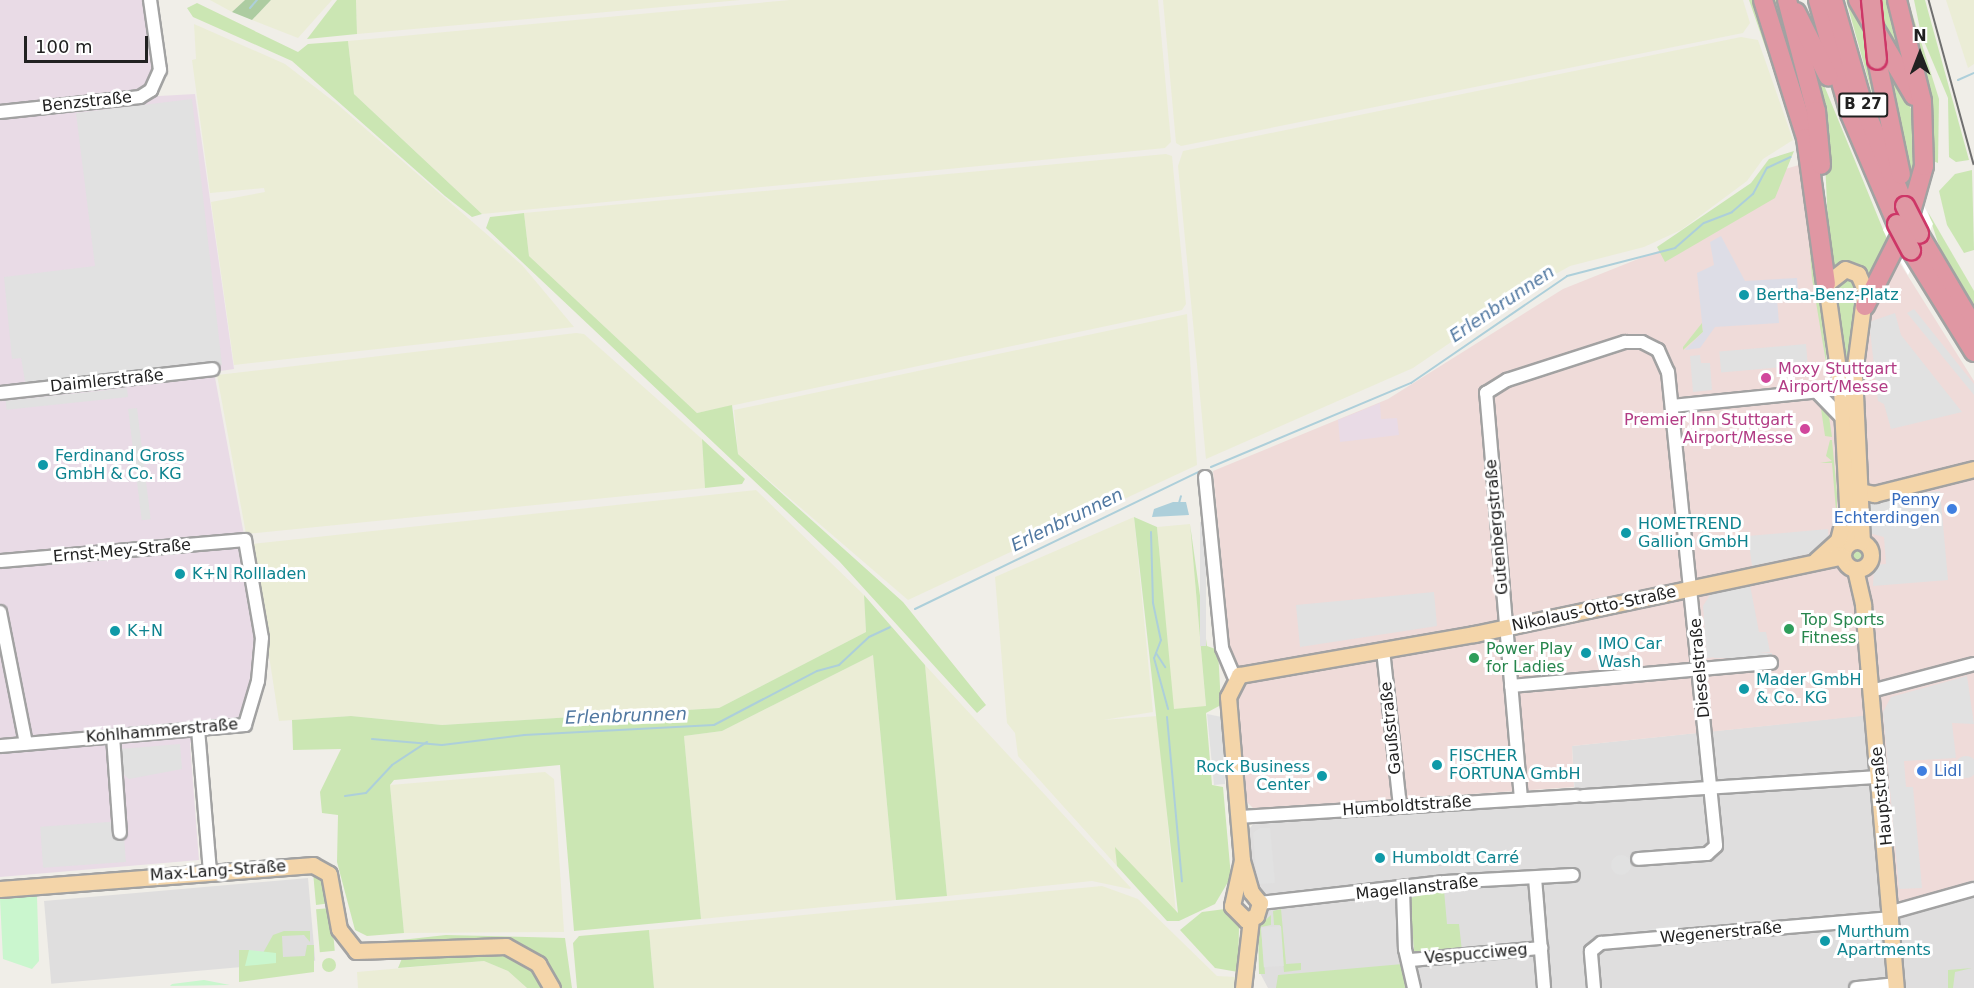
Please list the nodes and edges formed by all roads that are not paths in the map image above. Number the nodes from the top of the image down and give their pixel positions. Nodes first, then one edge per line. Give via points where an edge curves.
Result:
1 (150, 0) edge
2 (1763, 0) edge
3 (1788, 0) edge
4 (1818, 0) edge
5 (1833, 0) edge
6 (1858, 0) edge
7 (1871, 0) edge
8 (1897, 0) edge
9 (1843, 93) junction
10 (0, 112) edge
11 (1923, 117) junction
12 (1905, 206) junction
13 (1820, 212) junction
14 (1915, 242) junction
15 (1826, 284) junction
16 (1865, 306) junction
17 (1974, 327) edge
18 (1974, 352) edge
19 (1838, 364) junction
20 (213, 369) dead end
21 (1847, 388) junction
22 (1817, 392) junction
23 (0, 393) edge
24 (1485, 399) joint
25 (1672, 406) junction
26 (1843, 419) junction
27 (1974, 469) edge
28 (1205, 477) dead end
29 (1851, 487) junction
30 (245, 540) joint
31 (1854, 557) junction
32 (0, 561) edge
33 (1811, 563) junction
34 (1692, 588) junction
35 (0, 612) edge
36 (1506, 628) junction
37 (1383, 650) junction
38 (1771, 663) dead end
39 (1974, 664) edge
40 (1700, 669) junction
41 (1235, 678) junction
42 (1511, 686) junction
43 (1871, 691) junction
44 (198, 729) junction
45 (113, 736) junction
46 (26, 744) junction
47 (0, 746) edge
48 (1880, 777) junction
49 (1710, 788) junction
50 (1521, 799) junction
51 (1400, 807) junction
52 (1239, 817) junction
53 (120, 833) dead end
54 (1638, 860) dead end
55 (210, 872) junction
56 (1573, 875) dead end
57 (1535, 878) junction
58 (0, 889) edge
59 (1974, 889) edge
60 (1403, 890) junction
61 (1250, 896) junction
62 (1892, 915) junction
63 (1246, 919) junction
64 (1541, 948) junction
65 (1411, 960) junction
66 (1896, 986) edge
67 (552, 988) edge
68 (1243, 988) edge
69 (1414, 988) edge
70 (1544, 988) edge
71 (1594, 988) edge
72 (1856, 988) edge

1 - 10 street, Benzstraße via 160,70 151,90 140,96
2 - 13 highway via 1803,125
3 - 9 highway via 1828,77
3 - 13 highway via 1816,111
4 - 9 highway, B 27
5 - 12 highway, B 27 via 1863,105
6 - 11 highway
7 - 12 highway, bridge via 1877,60 1905,185
8 - 11 highway
9 - 14 highway, B 27, bridge via 1897,224
11 - 16 highway via 1920,188
12 - 14 highway, B 27, bridge
13 - 15 highway
14 - 17 highway, B 27
14 - 18 highway, B 27
15 - 16 main road via 1845,269 1858,274
15 - 19 main road, Hauptstraße
16 - 21 main road, Hauptstraße
19 - 21 main road, Hauptstraße
19 - 22 street
20 - 23 street, Daimlerstraße
21 - 22 street
21 - 26 main road, Hauptstraße
21 - 29 main road, Hauptstraße
22 - 25 street
22 - 26 street
24 - 25 street, Dieselstraße via 1491,388 1507,380 1633,341 1660,353
24 - 36 street, Gutenbergstraße
25 - 34 street, Dieselstraße
26 - 29 main road, Hauptstraße
27 - 29 main road via 1897,490
28 - 41 street via 1222,648
29 - 31 main road, Hauptstraße
29 - 33 main road via 1838,540
30 - 32 street, Ernst-Mey-Straße
30 - 44 street, Kohlhammerstraße via 262,638 250,715 245,724
31 - 33 main road, Nikolaus-Otto-Straße
31 - 43 main road, Hauptstraße
33 - 34 main road, Nikolaus-Otto-Straße
34 - 36 main road, Nikolaus-Otto-Straße
34 - 40 street, Dieselstraße
35 - 46 street
36 - 37 main road, Nikolaus-Otto-Straße
36 - 42 street, Gutenbergstraße
37 - 41 main road, Nikolaus-Otto-Straße
37 - 51 street, Gaußstraße
38 - 40 street
39 - 43 street
40 - 42 street
40 - 49 street, Dieselstraße
41 - 52 main road via 1228,697
42 - 50 street, Gutenbergstraße
43 - 48 main road, Hauptstraße
44 - 45 street, Kohlhammerstraße
44 - 55 street
45 - 46 street, Kohlhammerstraße
45 - 53 street
46 - 47 street, Kohlhammerstraße
48 - 49 street, Humboldtstraße
48 - 62 main road, Hauptstraße
49 - 50 street, Humboldtstraße
49 - 54 street, Dieselstraße via 1716,849
50 - 51 street, Humboldtstraße
51 - 52 street, Humboldtstraße
52 - 61 main road
55 - 58 main road, Max-Lang-Straße
55 - 67 main road, Max-Lang-Straße via 319,866 332,881 345,941 356,951 506,946 538,964
56 - 57 street, Magellanstraße
57 - 60 street, Magellanstraße via 1445,882
57 - 64 street
59 - 62 street
60 - 61 street, Magellanstraße
60 - 65 street via 1405,949
61 - 63 main road
61 - 63 main road via 1232,906
62 - 66 main road, Hauptstraße
62 - 71 street, Wegenerstraße via 1601,943 1591,951
63 - 68 main road
64 - 65 street, Vespucciweg
64 - 70 street
65 - 69 street
66 - 72 street

